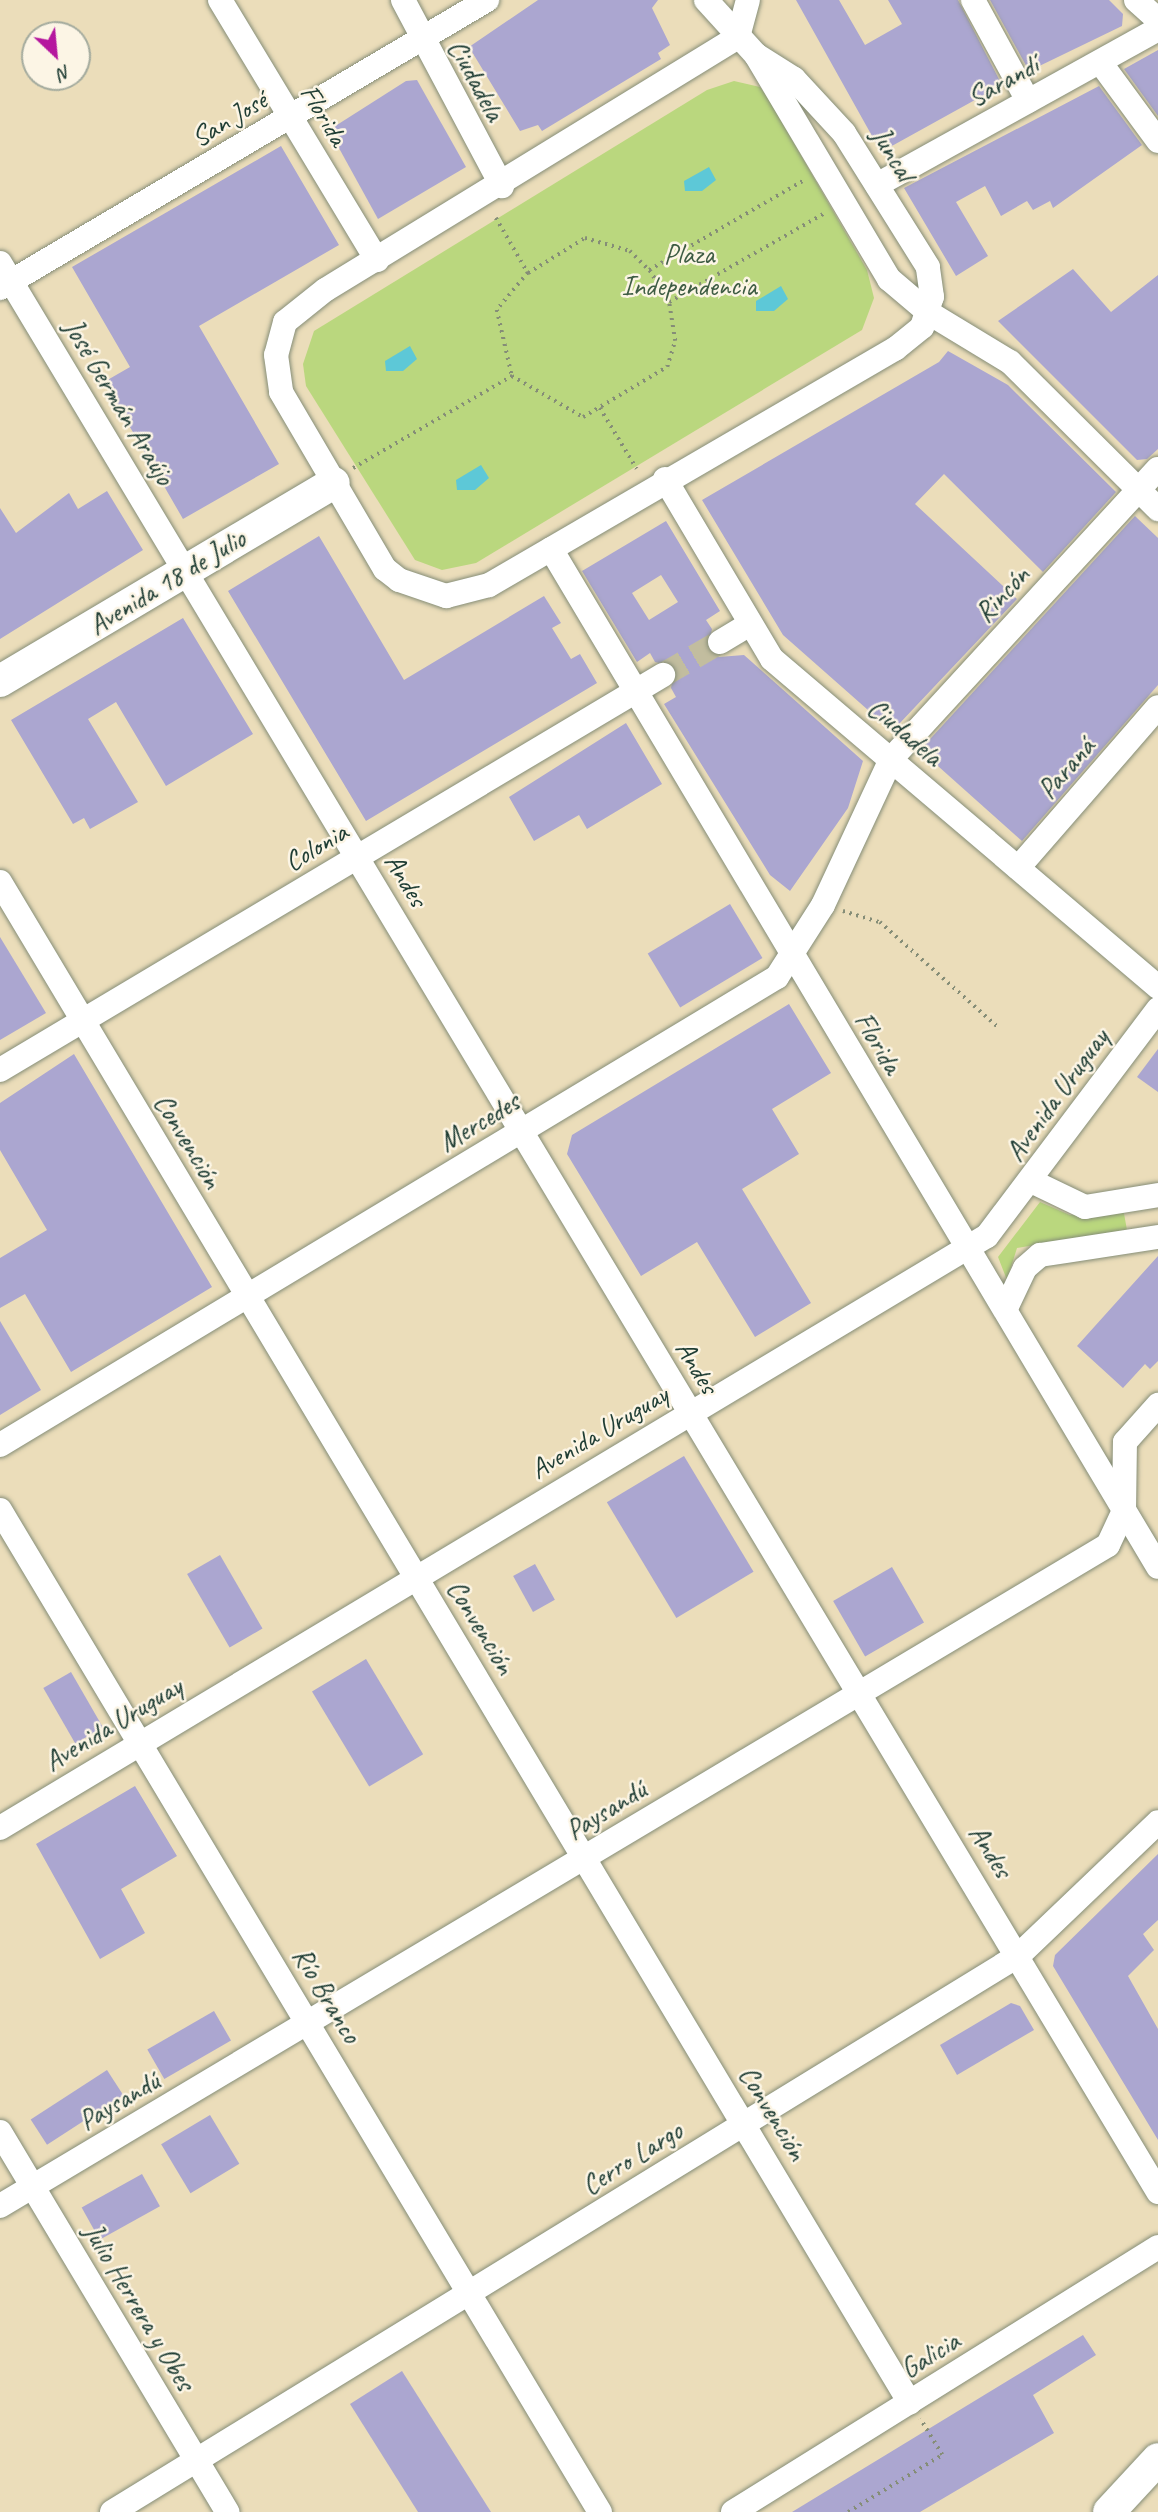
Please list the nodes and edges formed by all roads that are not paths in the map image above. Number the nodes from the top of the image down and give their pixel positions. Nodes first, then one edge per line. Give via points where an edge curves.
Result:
1 (220, 0) edge
2 (403, 0) edge
3 (487, 0) edge
4 (706, 0) edge
5 (748, 0) edge
6 (973, 0) edge
7 (1136, 0) edge
8 (1158, 20) edge
9 (1158, 29) edge
10 (738, 37) junction
11 (421, 40) junction
12 (756, 55) junction
13 (1100, 62) junction
14 (1028, 101) junction
15 (291, 117) junction
16 (1158, 141) edge
17 (877, 185) junction
18 (502, 186) junction
19 (377, 260) junction
20 (4, 278) edge
21 (929, 313) junction
22 (1158, 469) edge
23 (344, 475) junction
24 (665, 479) junction
25 (1139, 490) junction
26 (1158, 509) edge
27 (551, 549) junction
28 (187, 571) junction
29 (747, 626) junction
30 (720, 642) tunnel mouth
31 (663, 676) tunnel mouth
32 (0, 681) edge
33 (636, 692) junction
34 (1158, 707) edge
35 (891, 759) junction
36 (357, 857) junction
37 (1018, 868) junction
38 (0, 882) edge
39 (793, 961) junction
40 (1158, 987) edge
41 (1158, 1009) edge
42 (81, 1023) junction
43 (0, 1070) edge
44 (522, 1131) junction
45 (1031, 1181) junction
46 (1158, 1195) edge
47 (1158, 1237) edge
48 (969, 1248) junction
49 (246, 1295) junction
50 (1006, 1308) junction
51 (1158, 1405) edge
52 (690, 1412) junction
53 (0, 1445) edge
54 (0, 1510) edge
55 (1124, 1511) junction
56 (1158, 1567) edge
57 (416, 1576) junction
58 (859, 1695) junction
59 (141, 1742) junction
60 (1158, 1822) edge
61 (0, 1828) edge
62 (586, 1856) junction
63 (1020, 1955) junction
64 (309, 2024) junction
65 (744, 2123) junction
66 (0, 2132) edge
67 (33, 2186) junction
68 (1158, 2192) edge
69 (0, 2206) edge
70 (1158, 2247) edge
71 (470, 2294) junction
72 (910, 2403) junction
73 (1158, 2459) edge
74 (196, 2460) junction
75 (111, 2512) edge
76 (227, 2512) edge
77 (600, 2512) edge
78 (733, 2512) edge
79 (1109, 2512) edge

1 - 15 street, Florida
2 - 11 street, Ciudadela
3 - 11 street, San José
4 - 10 street, Juncal
5 - 10 street
6 - 14 street
7 - 8 street
9 - 13 street, Sarandí
10 - 12 street, Juncal
10 - 18 street
11 - 15 street, San José
11 - 18 street, Ciudadela
12 - 17 street, Juncal via 813,96
12 - 21 street, Juncal via 889,279
13 - 14 street, Sarandí
13 - 16 street
14 - 17 street, Sarandí
15 - 19 street, Florida
15 - 20 street, San José
17 - 21 street, Juncal via 928,267
18 - 19 street
19 - 23 street via 299,308 278,340 281,392
20 - 28 street, José Germán Araújo
21 - 24 street via 895,349
21 - 25 street, Juncal via 1010,362
22 - 25 street, Rincón
23 - 27 street via 385,569 428,594 469,592
23 - 28 main road, Avenida 18 de Julio
24 - 27 street
24 - 29 street, Ciudadela
25 - 26 street, Juncal
25 - 35 street, Rincón
27 - 33 street, Florida
28 - 32 main road, Avenida 18 de Julio
28 - 36 street, Andes
29 - 30 street
29 - 35 street, Ciudadela via 772,659
31 - 33 street, Colonia
33 - 36 street, Colonia
33 - 39 street, Florida
34 - 37 street, Paraná
35 - 37 street, Ciudadela
35 - 39 street, Mercedes
36 - 42 street, Colonia
36 - 44 street, Andes
37 - 40 street, Ciudadela
38 - 42 street, Convención
39 - 44 street, Mercedes via 777,977
39 - 48 street, Florida
41 - 45 street, Avenida Uruguay
42 - 43 street, Colonia
42 - 49 street, Convención
44 - 49 street, Mercedes
44 - 52 street, Andes
45 - 46 street via 1085,1207
45 - 48 street, Avenida Uruguay via 996,1227
47 - 50 street via 1040,1255 1025,1268
48 - 50 street, Florida
48 - 52 street, Avenida Uruguay
49 - 53 street, Mercedes
49 - 57 street, Convención
50 - 55 street, Florida
51 - 55 street, Paysandú via 1125,1442
52 - 57 street, Avenida Uruguay
52 - 58 street, Andes
54 - 59 street, Río Branco
55 - 56 street, Florida
55 - 58 street, Paysandú via 1108,1545
57 - 59 street, Avenida Uruguay
57 - 62 street, Convención
58 - 62 street, Paysandú
58 - 63 street, Andes
59 - 61 street, Avenida Uruguay
59 - 64 street, Río Branco
60 - 63 street, Cerro Largo
62 - 64 street, Paysandú
62 - 65 street, Convención
63 - 65 street, Cerro Largo
63 - 68 street, Andes
64 - 67 street, Paysandú
64 - 71 street, Río Branco
65 - 71 street, Cerro Largo
65 - 72 street, Convención
66 - 67 street, Julio Herrera y Obes
67 - 69 street, Paysandú
67 - 74 street, Julio Herrera y Obes
70 - 72 street, Galicia
71 - 74 street, Cerro Largo
71 - 77 street, Río Branco
72 - 78 street, Galicia
73 - 79 main road
74 - 75 street, Cerro Largo
74 - 76 street, Julio Herrera y Obes

